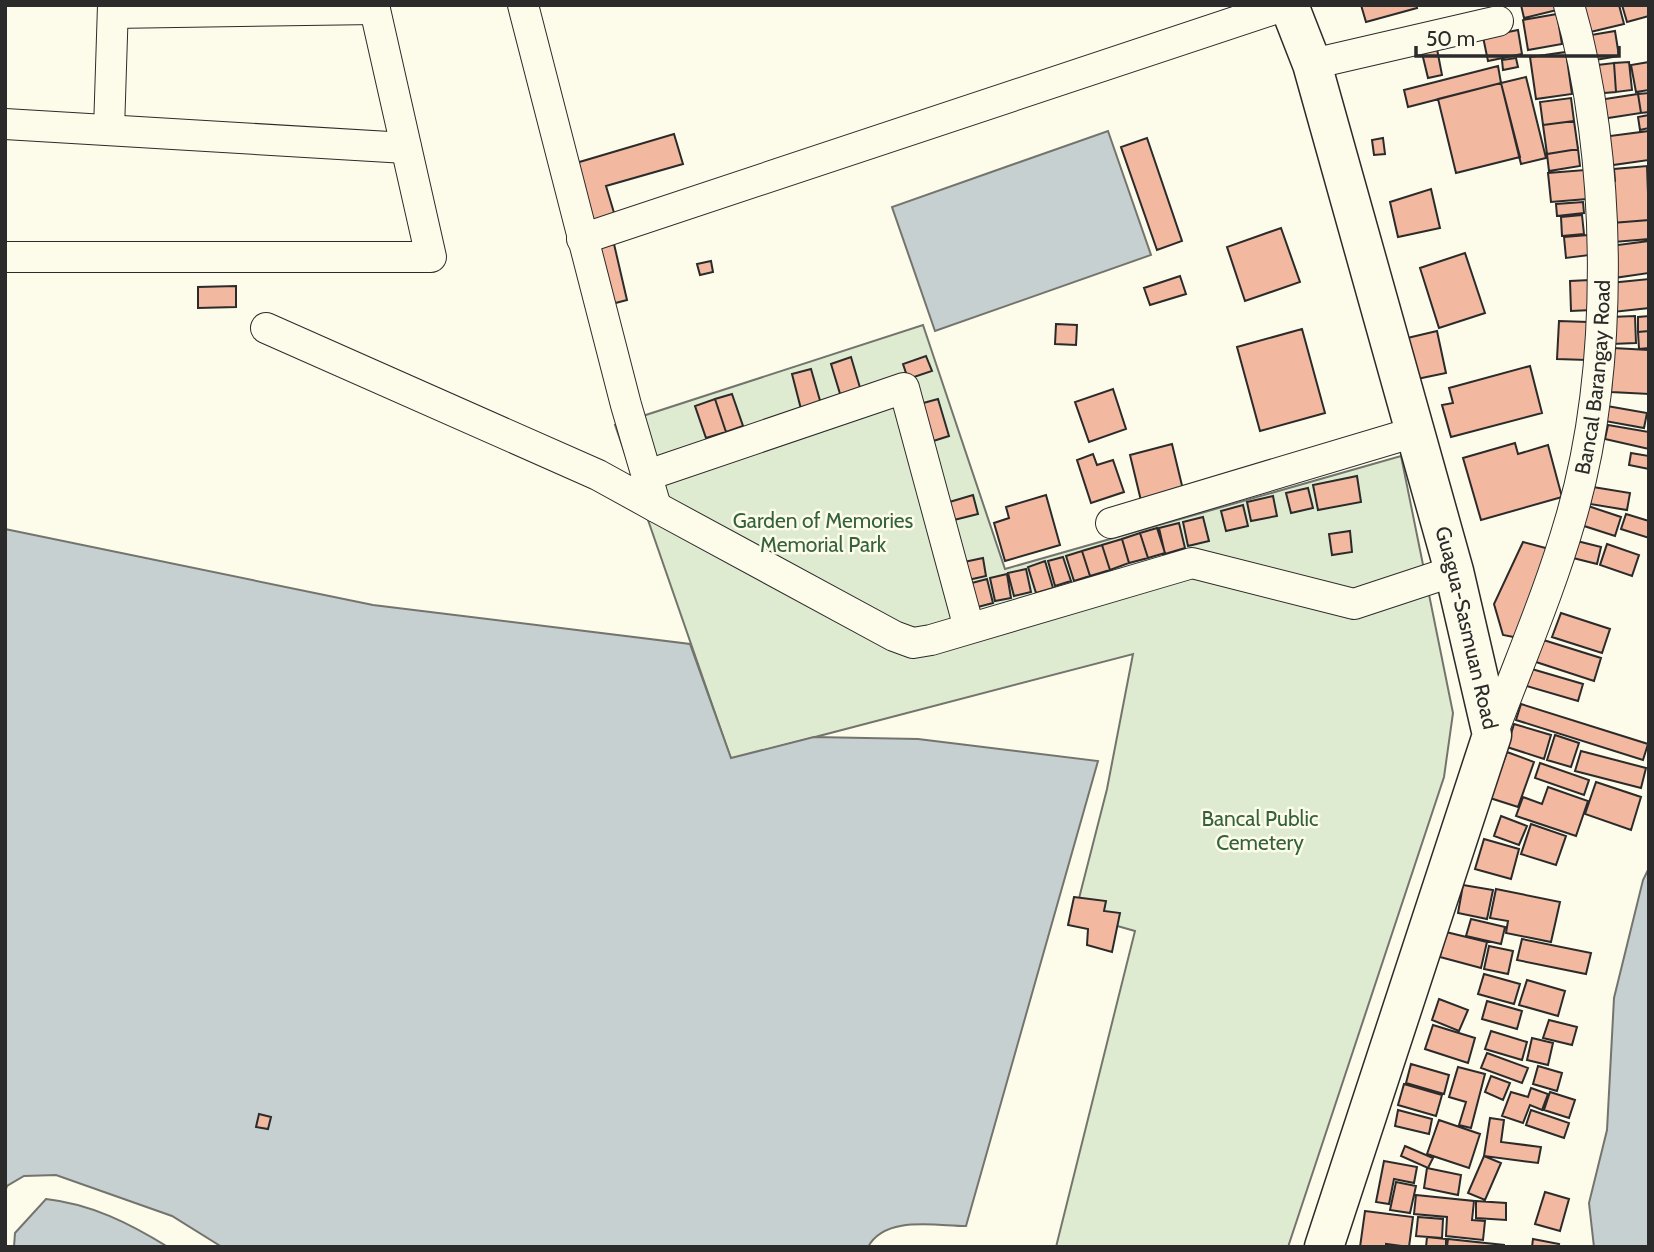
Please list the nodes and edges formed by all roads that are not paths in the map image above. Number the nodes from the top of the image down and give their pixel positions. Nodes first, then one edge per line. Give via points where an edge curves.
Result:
1 (523, 5) edge
2 (1288, 5) edge
3 (1569, 5) edge
4 (375, 7) edge
5 (113, 9) edge
6 (1498, 21) dead end
7 (1312, 64) junction
8 (5, 124) edge
9 (109, 130) junction
10 (407, 148) junction
11 (582, 239) junction
12 (5, 257) edge
13 (266, 328) dead end
14 (1415, 432) junction
15 (648, 475) junction
16 (656, 507) junction
17 (1111, 523) dead end
18 (1454, 571) junction
19 (969, 628) junction
20 (1492, 736) junction
21 (1324, 1247) edge

1 - 11 street
2 - 7 main road, Guagua-Sasmuan Road
2 - 11 street
3 - 20 street, Bancal Barangay Road via 1595,148 1604,318 1592,419 1572,518
4 - 5 street
4 - 10 street
5 - 9 street
6 - 7 street
7 - 14 main road, Guagua-Sasmuan Road
8 - 9 street
9 - 10 street
10 - 12 street via 431,257
11 - 15 street
13 - 16 street via 598,475
14 - 17 street
14 - 18 main road, Guagua-Sasmuan Road
15 - 16 street
15 - 19 street via 904,388
16 - 19 street via 913,643
18 - 19 street via 1354,604 1192,563
18 - 20 main road, Guagua-Sasmuan Road
20 - 21 main road, Guagua-Sasmuan Road

